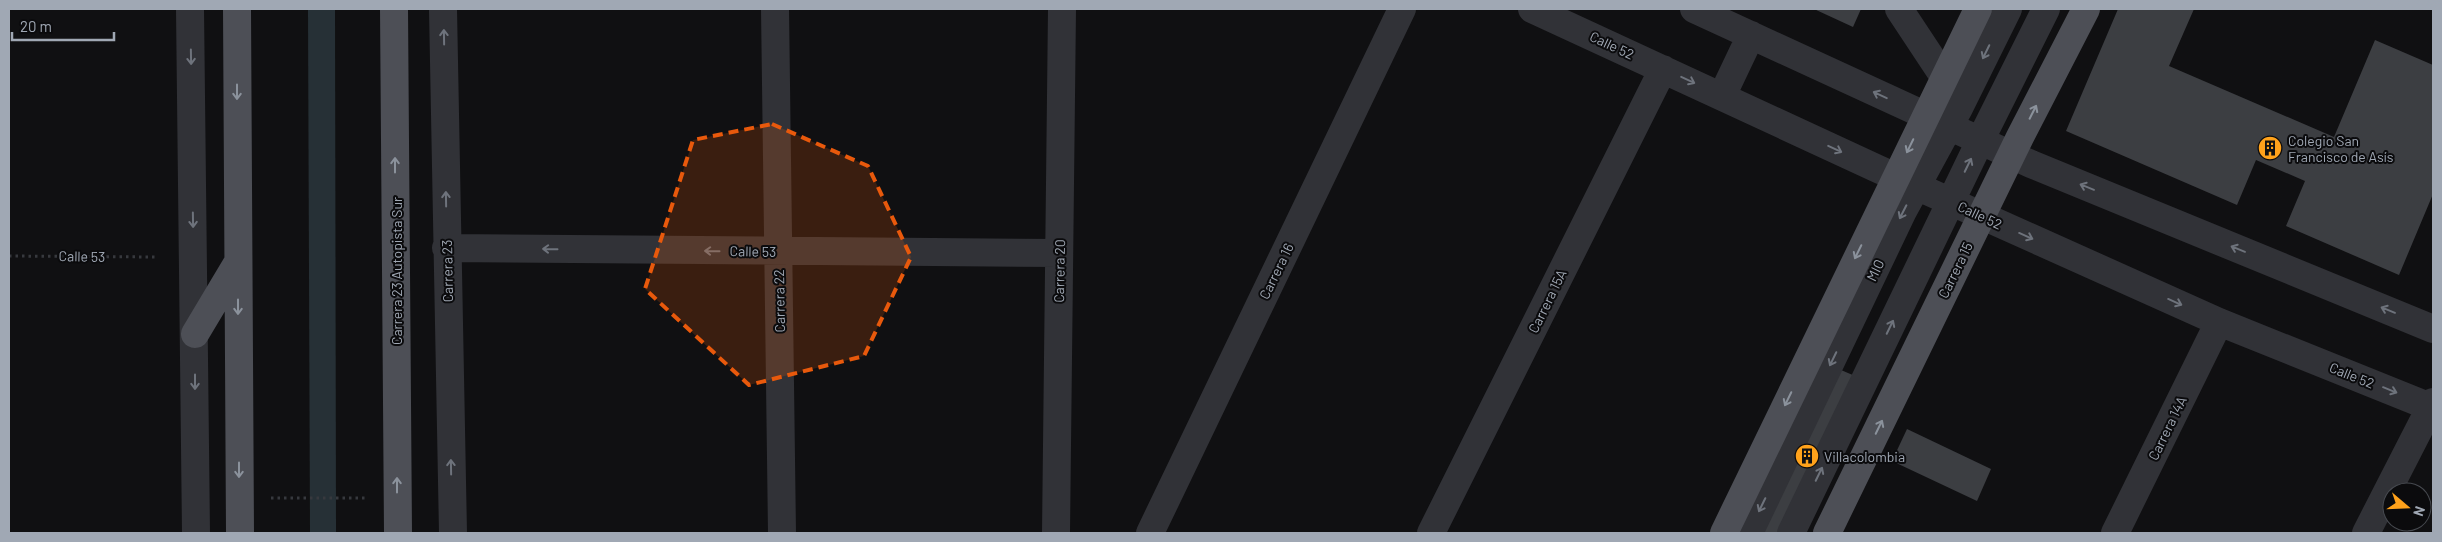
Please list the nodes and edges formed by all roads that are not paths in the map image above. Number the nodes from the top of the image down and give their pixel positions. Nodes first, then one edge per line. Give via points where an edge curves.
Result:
1 (190, 9) edge
2 (237, 9) edge
3 (394, 9) edge
4 (443, 9) edge
5 (776, 9) edge
6 (1062, 9) edge
7 (1402, 9) edge
8 (1532, 9) edge
9 (1694, 9) edge
10 (1899, 9) edge
11 (1978, 9) edge
12 (2008, 9) edge
13 (2046, 9) edge
14 (2086, 9) edge
15 (1752, 35) junction
16 (1663, 69) junction
17 (1944, 77) junction
18 (1722, 96) junction
19 (1936, 121) junction
20 (1980, 140) junction
21 (2012, 155) junction
22 (1906, 182) junction
23 (1950, 202) junction
24 (1982, 216) junction
25 (446, 248) junction
26 (778, 251) junction
27 (1059, 253) junction
28 (238, 262) junction
29 (2219, 322) junction
30 (2433, 329) edge
31 (195, 334) junction
32 (2432, 405) edge
33 (196, 533) edge
34 (240, 533) edge
35 (398, 533) edge
36 (452, 533) edge
37 (782, 533) edge
38 (1056, 533) edge
39 (1150, 533) edge
40 (1431, 533) edge
41 (1724, 533) edge
42 (1749, 533) edge
43 (1791, 533) edge
44 (1826, 533) edge
45 (2115, 533) edge
46 (2366, 533) edge

1 -> 31 street
2 -> 28 main road
35 -> 3 main road, Carrera 23 Autopista Sur
25 -> 4 street, Carrera 23
5 - 26 street, Carrera 22
6 - 27 street, Carrera 20
7 - 39 street, Carrera 16
8 - 16 street, Calle 52
9 - 15 street
10 - 17 street
11 - 17 main road
12 -> 19 street
13 - 20 street
21 -> 14 main road, Carrera 15
15 - 18 street
19 -> 15 street
16 -> 18 street, Calle 52
16 - 40 street, Carrera 15A
17 - 19 main road
18 -> 22 street, Calle 52
19 - 20 street
19 -> 22 main road
20 - 21 street
23 -> 20 street
21 - 24 main road, Carrera 15
30 -> 21 street
22 - 23 street, Calle 52
22 -> 41 main road
22 -> 42 street, MIO
23 - 24 street, Calle 52
43 -> 23 street
24 -> 29 street, Calle 52
44 -> 24 main road, Carrera 15
26 -> 25 street, Calle 53
36 -> 25 street, Carrera 23
26 - 27 street, Calle 53
26 - 37 street, Carrera 22
27 - 38 street, Carrera 20
28 - 31 main road
28 -> 34 main road
29 -> 32 street, Calle 52
29 - 45 street, Carrera 14A
31 -> 33 street
32 - 46 street

